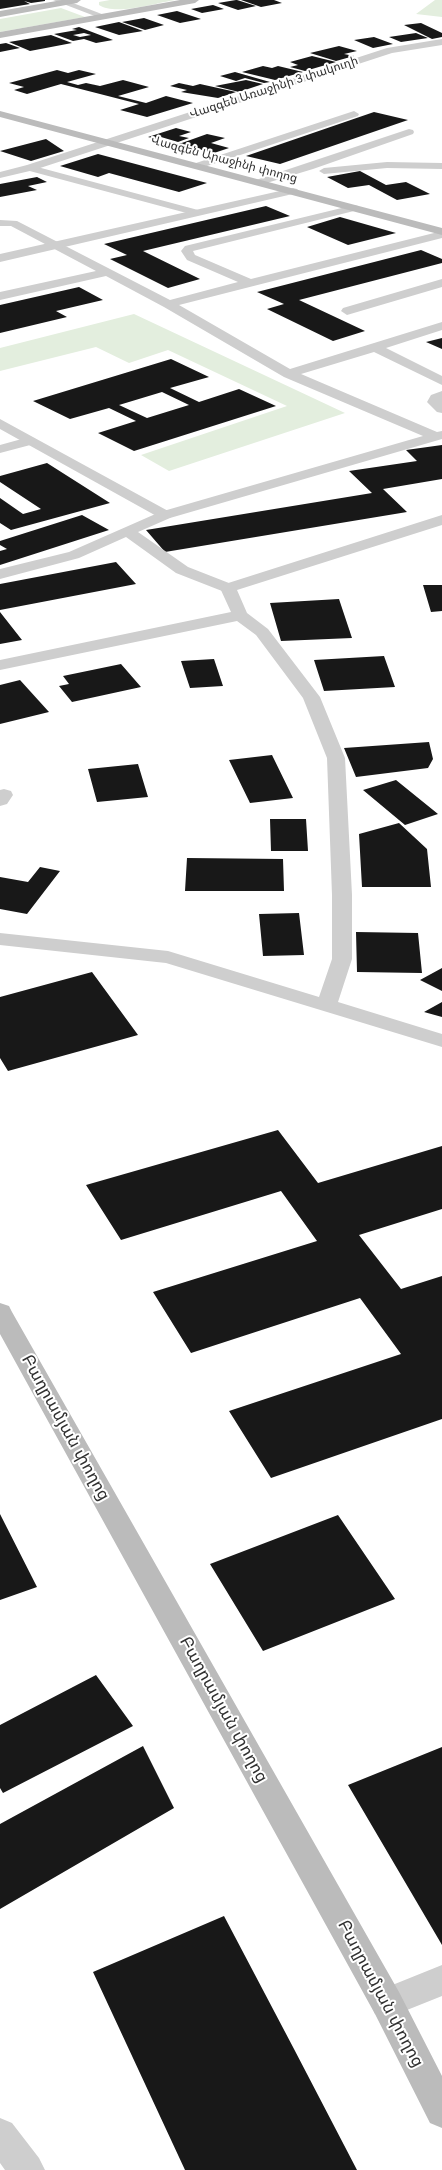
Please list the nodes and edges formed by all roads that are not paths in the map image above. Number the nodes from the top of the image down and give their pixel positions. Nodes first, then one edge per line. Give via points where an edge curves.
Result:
1 (77, 0) edge
2 (195, 0) edge
3 (60, 1) edge
4 (0, 14) edge
5 (103, 16) junction
6 (0, 35) edge
7 (442, 42) edge
8 (0, 114) edge
9 (354, 114) dead end
10 (409, 132) dead end
11 (108, 143) junction
12 (197, 166) junction
13 (442, 166) edge
14 (30, 168) junction
15 (289, 173) junction
16 (0, 175) edge
17 (260, 182) junction
18 (292, 190) junction
19 (354, 208) junction
20 (194, 212) junction
21 (0, 223) edge
22 (442, 233) edge
23 (57, 245) junction
24 (0, 258) edge
25 (107, 272) junction
26 (250, 283) junction
27 (442, 283) edge
28 (0, 296) edge
29 (168, 304) junction
30 (347, 311) dead end
31 (442, 326) edge
32 (375, 347) junction
33 (289, 374) junction
34 (442, 381) edge
35 (442, 395) edge
36 (442, 409) edge
37 (0, 423) edge
38 (439, 435) edge
39 (30, 441) junction
40 (0, 449) edge
41 (165, 515) junction
42 (442, 520) edge
43 (127, 531) junction
44 (0, 574) edge
45 (228, 588) junction
46 (240, 615) junction
47 (0, 665) edge
48 (0, 939) edge
49 (327, 1004) junction
50 (442, 1041) edge
51 (0, 1312) edge
52 (442, 1980) edge
53 (387, 2003) junction
54 (442, 2111) edge
55 (0, 2135) edge
56 (27, 2170) edge

1 - 3 main road
2 - 5 main road
3 - 4 main road
3 - 5 street
5 - 6 main road
7 - 11 street, Վազգեն Առաջինի 3 փակուղի via 390,50
8 - 11 main road, Վազգեն Արաջինի փողոց
9 - 12 street
10 - 15 street
11 - 12 main road, Վազգեն Արաջինի փողոց
11 - 14 street, Վազգեն Առաջինի 3 փակուղի
12 - 17 main road, Վազգեն Արաջինի փողոց
13 - 15 street via 387,165
14 - 16 street, Վազգեն Առաջինի 3 փակուղի
14 - 20 street
15 - 17 street
17 - 18 main road, Վազգեն Արաջինի փողոց
18 - 19 main road, Վազգեն Արաջինի փողոց
18 - 20 street
19 - 22 main road, Վազգեն Արաջինի փողոց
19 - 26 street via 189,249 186,252 191,257
20 - 23 street
21 - 23 street via 13,223
22 - 26 street
23 - 24 street
23 - 25 street
25 - 28 street
25 - 29 street
26 - 29 street
27 - 30 street
29 - 33 street
31 - 32 street
32 - 33 street
32 - 34 street
33 - 38 street
35 - 36 street via 434,402
37 - 39 street
38 - 41 street
39 - 40 street
39 - 41 street
41 - 43 street
42 - 45 street
43 - 44 street via 74,555
43 - 45 street via 182,570
45 - 46 street
46 - 47 street
46 - 49 street via 262,632 311,697 336,758 342,959
48 - 49 street via 168,957
49 - 50 street
51 - 53 main road, Բաղրամյան փողոց
52 - 53 street
53 - 54 main road, Բաղրամյան փողոց
55 - 56 street

